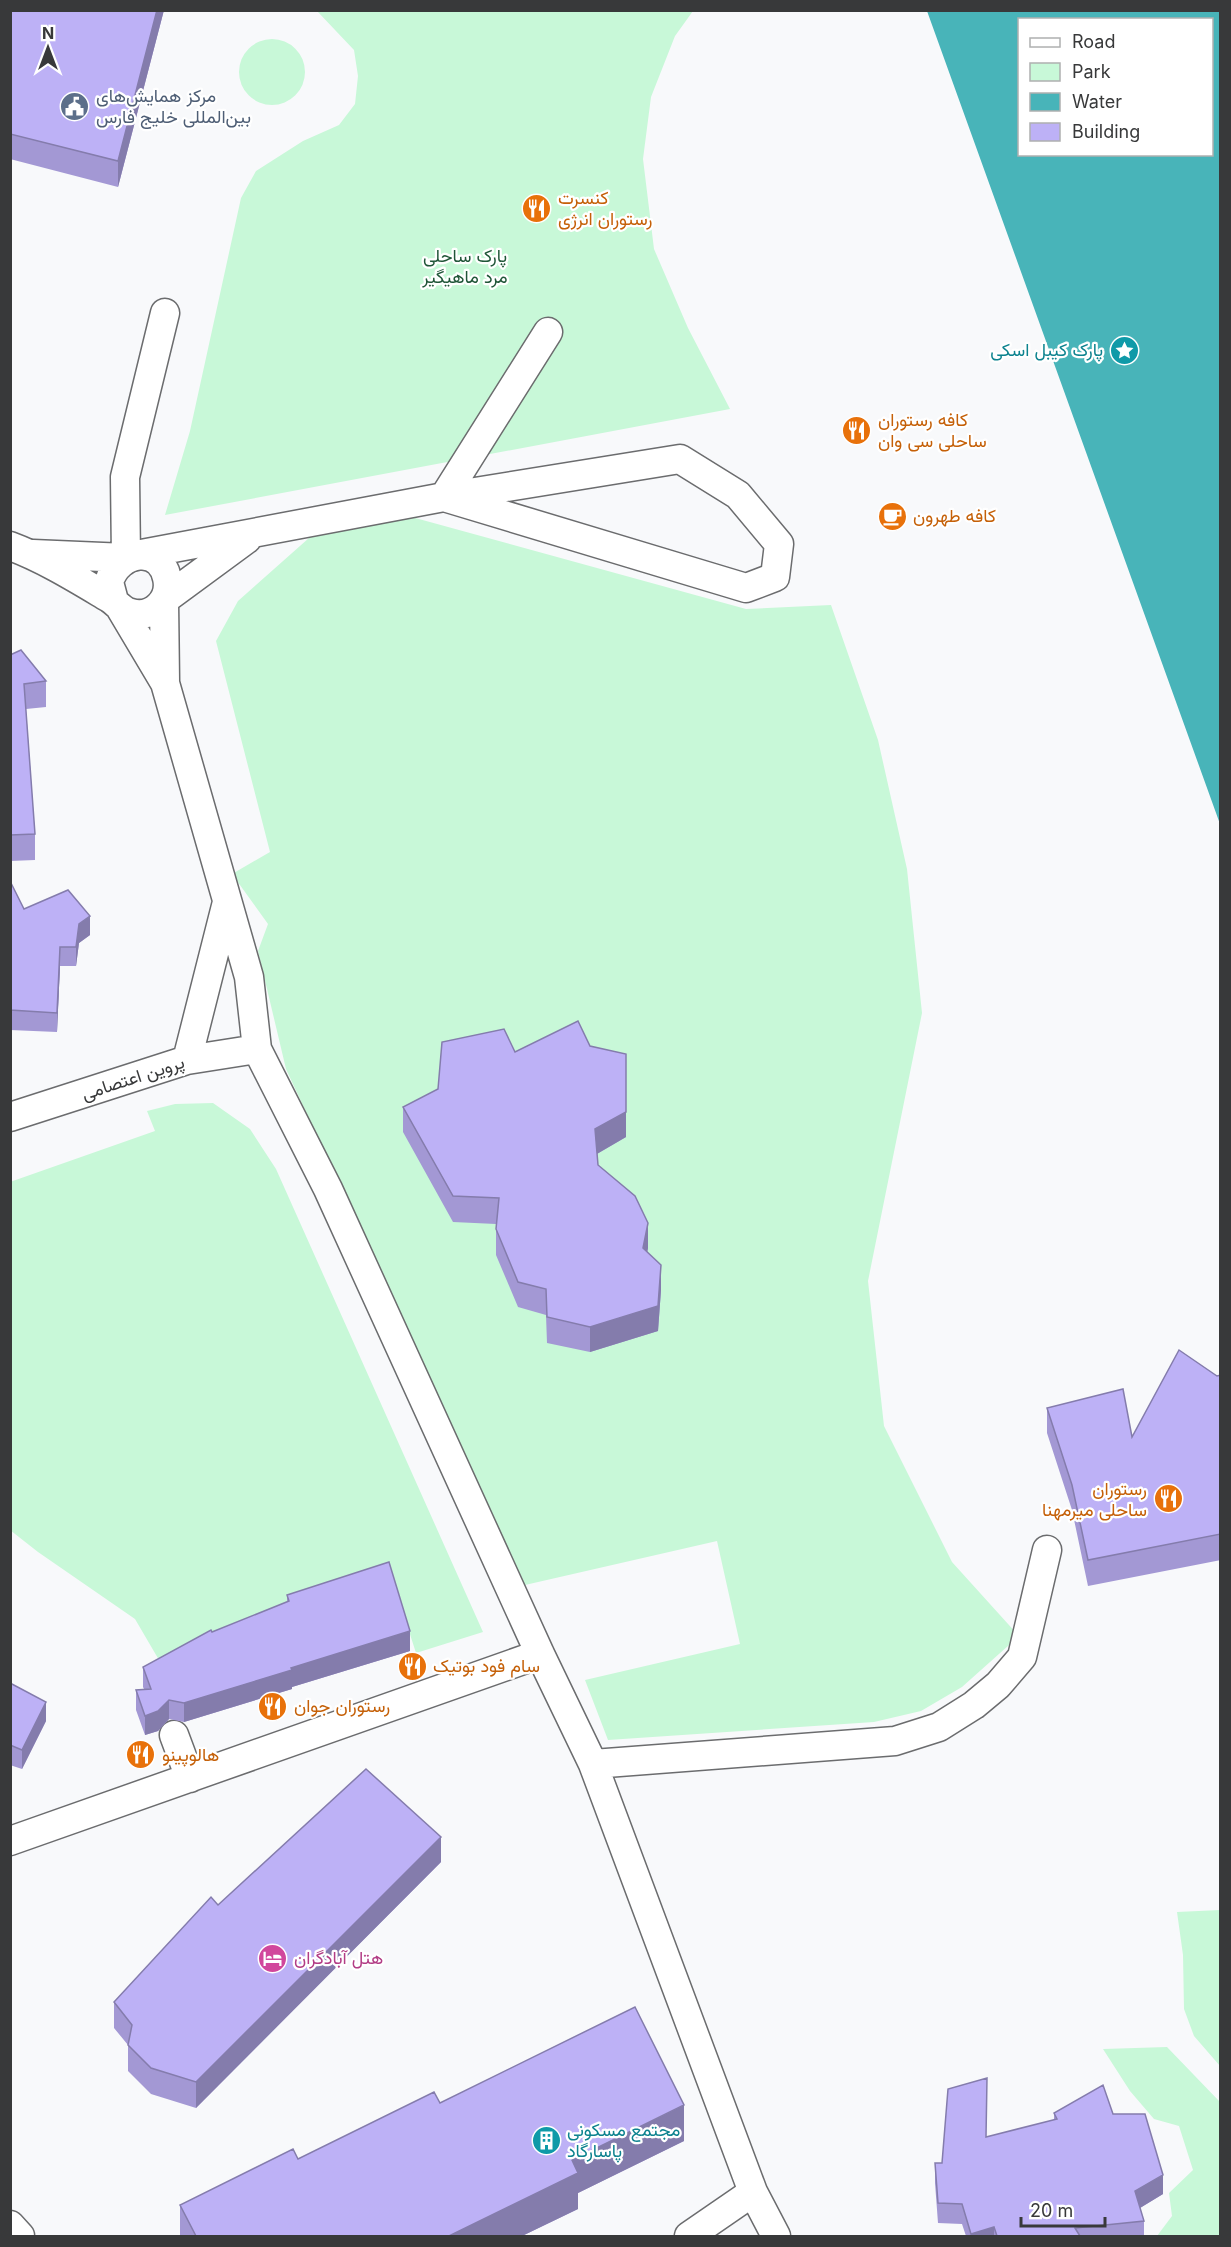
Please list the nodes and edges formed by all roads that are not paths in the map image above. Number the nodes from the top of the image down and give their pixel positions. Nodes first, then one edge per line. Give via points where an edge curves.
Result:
1 (165, 313) dead end
2 (548, 332) dead end
3 (444, 497) junction
4 (251, 536) junction
5 (22, 550) edge
6 (131, 556) junction
7 (165, 600) junction
8 (118, 605) junction
9 (165, 683) junction
10 (228, 900) junction
11 (257, 1048) junction
12 (187, 1060) junction
13 (10, 1117) edge
14 (1047, 1550) dead end
15 (540, 1654) junction
16 (174, 1735) dead end
17 (592, 1764) junction
18 (190, 1778) junction
19 (10, 1841) edge
20 (753, 2193) junction
21 (10, 2225) edge
22 (20, 2236) edge
23 (689, 2236) edge
24 (776, 2236) edge

1 - 6 street via 124,477
2 - 3 street
3 - 3 street via 746,588 775,577 779,544 738,495 680,459
3 - 4 street
4 - 6 street
4 - 7 street
5 - 6 street
5 - 8 street
6 - 7 street via 154,559 166,573
6 - 8 street via 112,572 109,582
7 - 8 street via 151,612 141,614
7 - 9 street
8 - 9 street
9 - 10 street
10 - 11 street via 249,978
10 - 12 street
11 - 12 street, پروین اعتصامی
11 - 15 street via 328,1189
12 - 13 street, پروین اعتصامی
14 - 17 street via 1022,1657 998,1685 939,1727 895,1741
15 - 17 street
15 - 18 street
16 - 18 street
17 - 20 street
18 - 19 street
20 - 23 street
20 - 24 street
21 - 22 street

